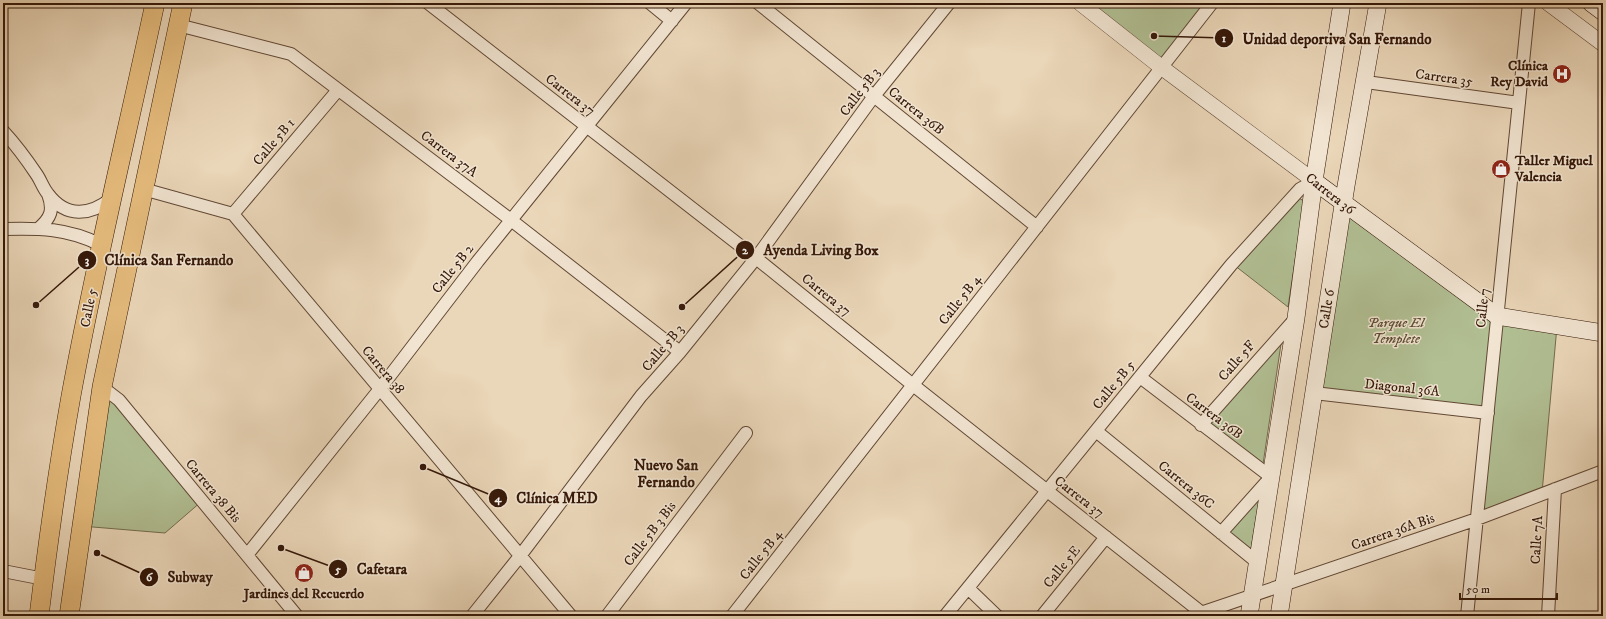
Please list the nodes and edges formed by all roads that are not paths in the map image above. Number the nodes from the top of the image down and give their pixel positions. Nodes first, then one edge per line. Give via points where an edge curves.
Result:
1 (155, 3) edge
2 (183, 3) edge
3 (428, 3) edge
4 (650, 3) edge
5 (686, 3) edge
6 (758, 3) edge
7 (949, 3) edge
8 (1080, 3) edge
9 (1212, 3) edge
10 (1342, 3) edge
11 (1378, 3) edge
12 (1528, 3) edge
13 (1548, 3) edge
14 (1591, 3) edge
15 (1603, 12) edge
16 (672, 21) junction
17 (178, 25) junction
18 (1603, 44) edge
19 (1162, 67) junction
20 (1366, 82) junction
21 (338, 90) junction
22 (874, 96) junction
23 (1519, 103) junction
24 (587, 127) junction
25 (3, 132) edge
26 (1314, 181) junction
27 (143, 189) junction
28 (48, 194) junction
29 (112, 198) junction
30 (1344, 204) junction
31 (233, 214) junction
32 (511, 220) junction
33 (1037, 227) junction
34 (38, 229) junction
35 (3, 230) edge
36 (101, 245) junction
37 (756, 258) junction
38 (1497, 316) junction
39 (1296, 318) junction
40 (1603, 333) edge
41 (680, 352) junction
42 (1140, 377) junction
43 (913, 385) junction
44 (102, 387) junction
45 (379, 390) junction
46 (1314, 393) junction
47 (1488, 412) junction
48 (1201, 425) junction
49 (1096, 431) junction
50 (746, 432) dead end
51 (1603, 471) edge
52 (1271, 478) junction
53 (1555, 489) junction
54 (1047, 491) junction
55 (1477, 519) junction
56 (1221, 532) junction
57 (1106, 537) junction
58 (247, 555) junction
59 (520, 556) junction
60 (1257, 562) junction
61 (3, 571) edge
62 (44, 579) junction
63 (1284, 585) junction
64 (968, 588) junction
65 (1252, 595) junction
66 (1197, 614) edge
67 (40, 616) edge
68 (69, 616) edge
69 (297, 616) edge
70 (472, 616) edge
71 (571, 616) edge
72 (607, 616) edge
73 (732, 616) edge
74 (945, 616) edge
75 (997, 616) edge
76 (1042, 616) edge
77 (1249, 616) edge
78 (1279, 616) edge
79 (1467, 616) edge
80 (1548, 616) edge

1 - 29 main road, Calle 5
2 - 17 main road, Calle 5
3 - 24 street, Carrera 37
4 - 16 street
5 - 16 street, Calle 5B 2
6 - 22 street, Carrera 36B
7 - 22 street, Calle 5B 3
8 - 19 street, Carrera 36
9 - 19 street, Calle 5B 4
10 - 26 main road, Calle 6
11 - 20 main road, Calle 6
12 - 23 street, Calle 7
13 - 18 street
14 - 15 main road
16 - 24 street, Calle 5B 2
17 - 21 street, Carrera 37A via 291,54
17 - 27 main road, Calle 5
19 - 26 street, Carrera 36
19 - 33 street, Calle 5B 4
20 - 23 street, Carrera 35
20 - 30 main road, Calle 6
21 - 31 street, Calle 5B 1
21 - 32 street, Carrera 37A
22 - 33 street, Carrera 36B
22 - 37 street, Calle 5B 3
23 - 38 street, Calle 7
24 - 32 street, Calle 5B 2
24 - 37 street, Carrera 37
25 - 28 street via 37,175
26 - 30 main road, Carrera 36
26 - 39 main road, Calle 6
26 - 42 street, Calle 5B 5 via 1300,189 1231,266
27 - 31 street
27 - 44 main road, Calle 5
28 - 29 street via 58,204 80,212 96,210
28 - 34 street via 52,204 50,214
29 - 36 main road, Calle 5
30 - 38 main road, Carrera 36
30 - 46 main road, Calle 6
31 - 45 street, Carrera 38
32 - 41 street, Carrera 37A
32 - 45 street, Calle 5B 2
33 - 43 street, Calle 5B 4
34 - 35 street
34 - 36 street via 53,229 84,237
36 - 62 main road, Calle 5 via 71,395
37 - 41 street, Calle 5B 3
37 - 43 street, Carrera 37
38 - 40 main road, Carrera 36
38 - 47 street, Calle 7
39 - 48 street, Calle 5F
39 - 52 main road, Calle 6
41 - 59 street, Calle 5B 3 via 641,396
42 - 48 street, Carrera 36B
42 - 49 street, Calle 5B 5
43 - 54 street, Carrera 37
43 - 73 street, Calle 5B 4
44 - 58 street, Carrera 38 Bis via 119,400
44 - 68 main road, Calle 5
45 - 58 street, Calle 5B 2
45 - 59 street, Carrera 38
46 - 47 street, Diagonal 36A
46 - 63 main road, Calle 6
47 - 55 street, Calle 7
48 - 52 street, Carrera 36B
49 - 54 street, Calle 5B 5
49 - 56 street, Carrera 36C
50 - 72 street, Calle 5B 3 Bis
51 - 53 street, Carrera 36A Bis
52 - 56 street
52 - 60 main road, Calle 6
53 - 55 street, Carrera 36A Bis
53 - 80 street, Calle 7A
54 - 57 street, Carrera 37
54 - 64 street, Calle 5B 5
55 - 63 street, Carrera 36A Bis
55 - 79 street, Calle 7
56 - 60 street, Carrera 36C
57 - 66 street, Carrera 37
57 - 76 street, Calle 5E
58 - 69 street, Carrera 38 Bis
59 - 70 street, Calle 5B 3
59 - 71 street, Carrera 38
60 - 65 main road, Calle 6
61 - 62 street
62 - 67 main road, Calle 5
63 - 65 street, Carrera 36A Bis
63 - 78 main road, Calle 6
64 - 74 street, Calle 5B 5
64 - 75 street
65 - 66 street, Carrera 36A Bis
65 - 77 main road, Calle 6

